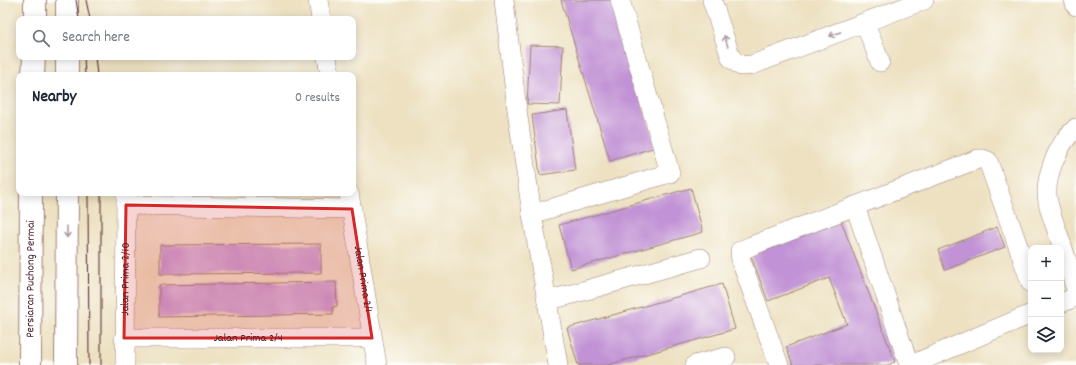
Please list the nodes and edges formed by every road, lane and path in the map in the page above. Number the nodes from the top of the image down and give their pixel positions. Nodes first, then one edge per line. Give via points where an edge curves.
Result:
1 (35, 0) edge
2 (318, 0) edge
3 (504, 0) edge
4 (620, 0) edge
5 (712, 0) edge
6 (924, 0) edge
7 (1074, 0) edge
8 (1076, 6) edge
9 (35, 16) edge
10 (321, 16) edge
11 (865, 23) junction
12 (34, 60) edge
13 (67, 60) edge
14 (328, 60) edge
15 (880, 62) dead end
16 (33, 72) edge
17 (67, 72) edge
18 (330, 72) edge
19 (1076, 128) edge
20 (31, 196) edge
21 (67, 196) edge
22 (126, 199) edge
23 (350, 201) edge
24 (855, 206) junction
25 (532, 214) junction
26 (701, 258) dead end
27 (1030, 281) edge
28 (1076, 290) edge
29 (1076, 297) edge
30 (547, 300) junction
31 (1064, 301) edge
32 (1028, 315) edge
33 (124, 338) junction
34 (372, 338) junction
35 (726, 357) dead end
36 (30, 365) edge
37 (66, 365) edge
38 (125, 365) edge
39 (377, 365) edge
40 (558, 365) edge
41 (695, 365) edge
42 (779, 365) edge
43 (910, 365) edge

1 - 9 main road
2 - 10 street
3 - 25 street
4 - 25 street via 670,173
11 -> 5 street via 752,65 741,66 732,58
6 - 11 street
7 - 8 street
11 - 15 street
12 - 16 main road
13 - 17 main road
14 - 18 street
19 - 28 street via 1060,147 1052,165 1048,182 1048,201
20 - 36 main road, Persiaran Puchong Permai
21 -> 37 main road
22 - 23 street
22 - 33 street, Jalan Prima 2/10
23 - 34 street, Jalan Prima 2/1
24 - 27 street via 978,159 984,159 988,161
24 - 42 street via 740,251 741,261
24 - 43 street
25 - 30 street
26 - 30 street
29 - 31 street
30 - 40 street
32 - 43 street
33 - 34 street, Jalan Prima 2/4
33 - 38 street, Jalan Prima 2/10
34 - 39 street, Jalan Prima 2/1
35 - 41 street

